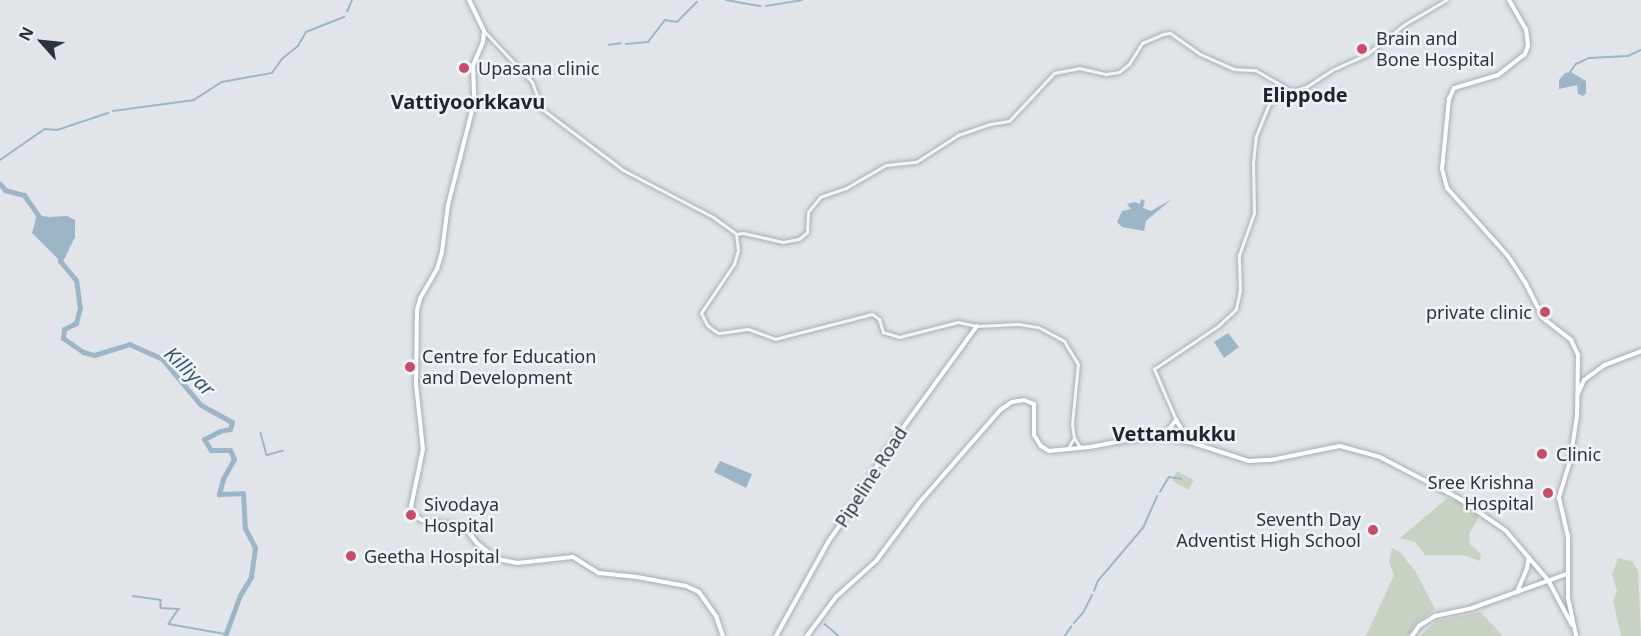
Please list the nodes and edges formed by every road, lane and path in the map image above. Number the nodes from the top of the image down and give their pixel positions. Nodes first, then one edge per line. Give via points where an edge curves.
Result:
1 (470, 0) edge
2 (1446, 0) edge
3 (1509, 0) edge
4 (484, 31) junction
5 (1285, 86) junction
6 (1292, 90) junction
7 (1284, 92) junction
8 (736, 234) junction
9 (977, 326) junction
10 (1641, 351) edge
11 (1584, 380) junction
12 (1577, 381) junction
13 (1577, 398) junction
14 (1176, 420) junction
15 (1074, 438) junction
16 (1162, 438) junction
17 (1190, 442) junction
18 (1080, 447) junction
19 (1068, 448) junction
20 (1529, 555) junction
21 (1567, 573) junction
22 (1548, 580) junction
23 (1516, 592) junction
24 (1572, 625) junction
25 (723, 636) edge
26 (776, 636) edge
27 (807, 636) edge
28 (1412, 636) edge
29 (1576, 636) edge

1 - 4 main road
2 - 6 street via 1400,27 1367,54 1306,87
3 - 12 main road via 1526,29 1525,54 1498,75 1454,88 1449,99 1442,169 1453,195 1515,265 1542,318 1574,344 1578,355
4 - 8 street via 532,82 542,109 623,170 713,217
4 - 25 main road via 473,64 474,103 448,205 442,252 417,310 416,384 423,449 411,507 422,520 464,526 497,559 517,563 573,557 599,573 686,586 699,592 716,616
5 - 6 street
5 - 7 street
5 - 8 street via 1255,70 1233,69 1200,54 1170,33 1158,36 1142,43 1119,72 1106,74 1079,68 1054,74 1009,121 958,135 916,162 886,165 846,188 820,197 808,212 807,232 800,239 783,242
6 - 7 street
7 - 14 street via 1269,104 1258,127 1253,164 1254,213 1239,255 1236,309 1218,326 1154,369
8 - 9 street via 734,264 701,313 707,325 719,333 748,329 768,338 783,339 872,314 879,319 883,332 895,337 946,323
9 - 15 street via 1030,325 1064,341 1079,369
9 - 26 main road, Pipeline Road via 884,454 828,542
10 - 11 main road via 1613,361
11 - 12 main road
11 - 13 main road
12 - 13 main road
13 - 21 main road via 1569,460 1559,498 1568,536
14 - 16 main road
14 - 17 main road
15 - 18 street
15 - 19 street
16 - 17 main road
16 - 18 main road
17 - 20 main road via 1249,461 1340,446 1371,454 1460,499 1506,531
18 - 19 main road
19 - 27 main road via 1049,451 1037,442 1031,401 1018,400 1006,405 919,503 876,561 828,606
20 - 22 main road
20 - 23 main road
21 - 22 main road
21 - 24 main road
22 - 23 main road
22 - 24 main road
23 - 28 main road via 1467,610 1435,616
24 - 29 main road

